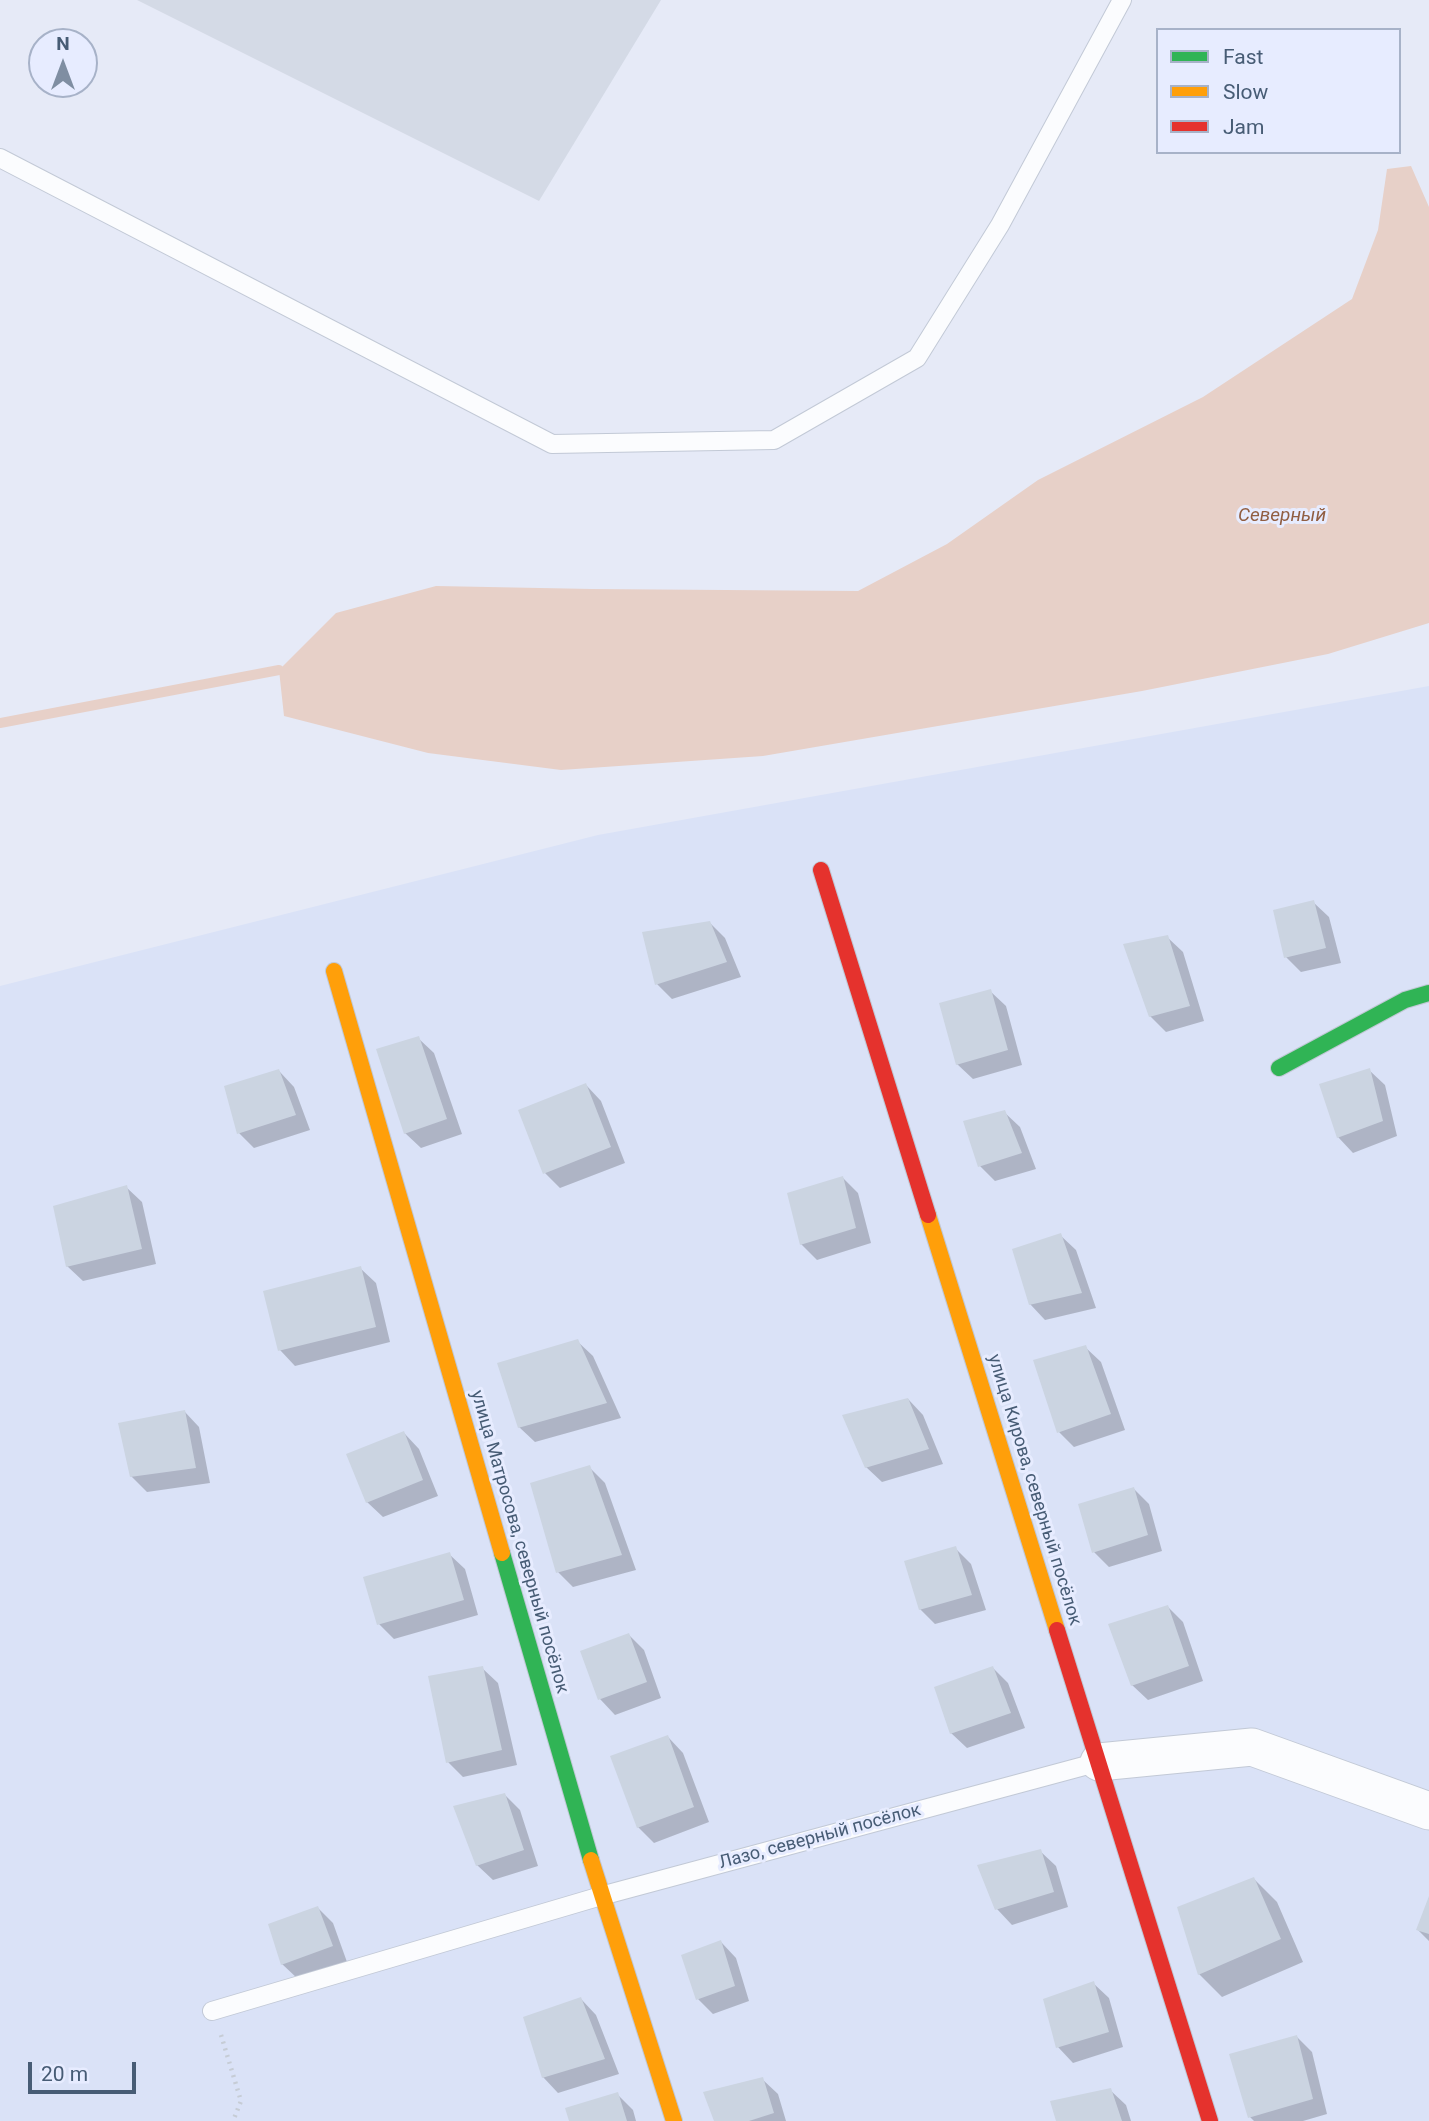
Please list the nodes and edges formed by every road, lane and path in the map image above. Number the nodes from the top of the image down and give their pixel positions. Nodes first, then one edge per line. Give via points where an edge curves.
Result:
1 (1122, 0) edge
2 (0, 158) edge
3 (821, 870) dead end
4 (334, 971) dead end
5 (1429, 993) edge
6 (1279, 1068) dead end
7 (1099, 1762) junction
8 (1429, 1811) edge
9 (601, 1896) junction
10 (212, 2011) joint
11 (233, 2121) edge
12 (674, 2121) edge
13 (1210, 2121) edge

1 - 2 lane via 1000,225 917,358 774,440 552,444
3 - 7 street, улица Кирова, северный посёлок
4 - 9 street, улица Матросова, северный посёлок
5 - 6 street via 1405,1000
7 - 8 street, Лазо, северный посёлок via 1252,1747
7 - 9 lane, Лазо, северный посёлок
7 - 13 street, улица Кирова, северный посёлок
9 - 10 lane, Лазо, северный посёлок
9 - 12 street, улица Матросова, северный посёлок
10 - 11 path via 241,2101

